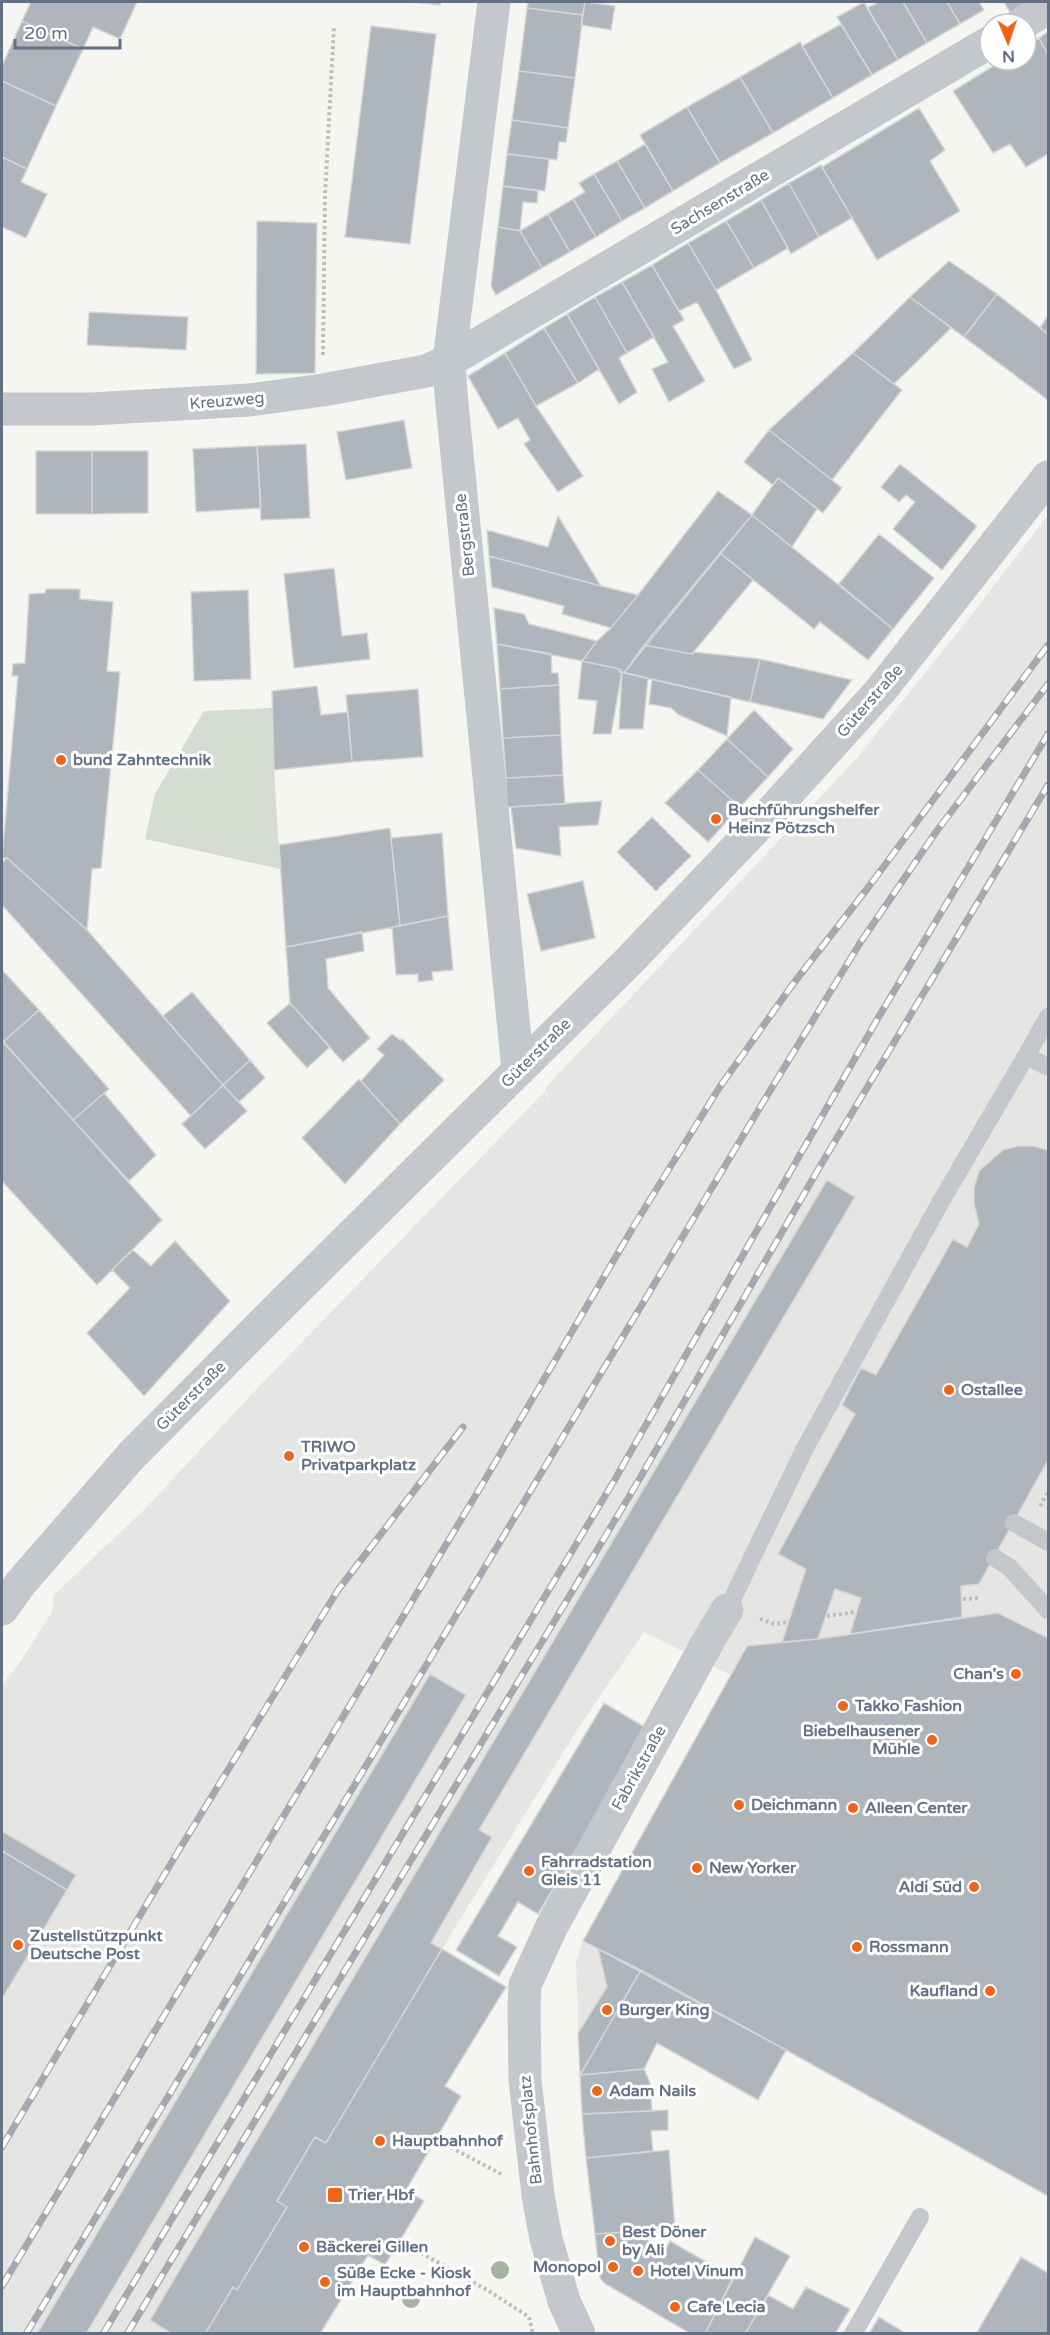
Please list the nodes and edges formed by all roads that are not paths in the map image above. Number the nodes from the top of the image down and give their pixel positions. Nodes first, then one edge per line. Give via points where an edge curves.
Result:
1 (495, 2) edge
2 (978, 49) edge
3 (449, 361) junction
4 (2, 410) edge
5 (1048, 477) edge
6 (1048, 1017) edge
7 (1026, 1056) junction
8 (1048, 1067) edge
9 (518, 1070) junction
10 (1014, 1523) dead end
11 (1048, 1542) edge
12 (995, 1558) dead end
13 (2, 1607) edge
14 (728, 1610) joint
15 (1048, 1611) edge
16 (552, 1926) joint
17 (920, 2217) dead end
18 (579, 2334) edge
19 (853, 2334) edge

1 - 3 street, Bergstraße
2 - 3 street, Sachsenstraße
3 - 4 street, Kreuzweg via 426,371 249,400
3 - 9 street, Bergstraße
5 - 9 street, Güterstraße via 878,694 629,961
6 - 7 lane
7 - 8 lane
7 - 14 lane via 804,1450
9 - 13 street, Güterstraße via 131,1456
10 - 11 lane
12 - 15 lane via 1009,1567
14 - 16 street, Fabrikstraße
16 - 18 street, Bahnhofsplatz via 525,1985 525,2080 546,2239 564,2301
17 - 19 lane

